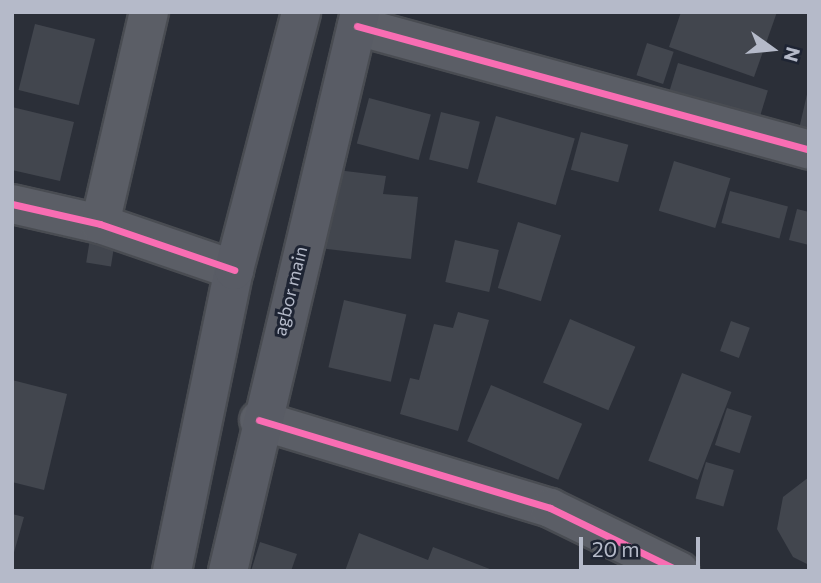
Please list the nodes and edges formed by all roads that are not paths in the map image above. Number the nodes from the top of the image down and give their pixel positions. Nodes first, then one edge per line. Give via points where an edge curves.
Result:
1 (149, 12) edge
2 (301, 12) edge
3 (359, 19) edge
4 (809, 150) edge
5 (12, 204) edge
6 (100, 223) junction
7 (233, 270) junction
8 (259, 420) junction
9 (172, 571) edge
10 (228, 571) edge
11 (679, 571) edge

1 - 6 street
2 - 7 main road
3 - 4 street
3 - 8 main road, agbor main
5 - 6 street
6 - 7 street
7 - 9 main road
8 - 10 main road, agbor main
8 - 11 street via 550,508

